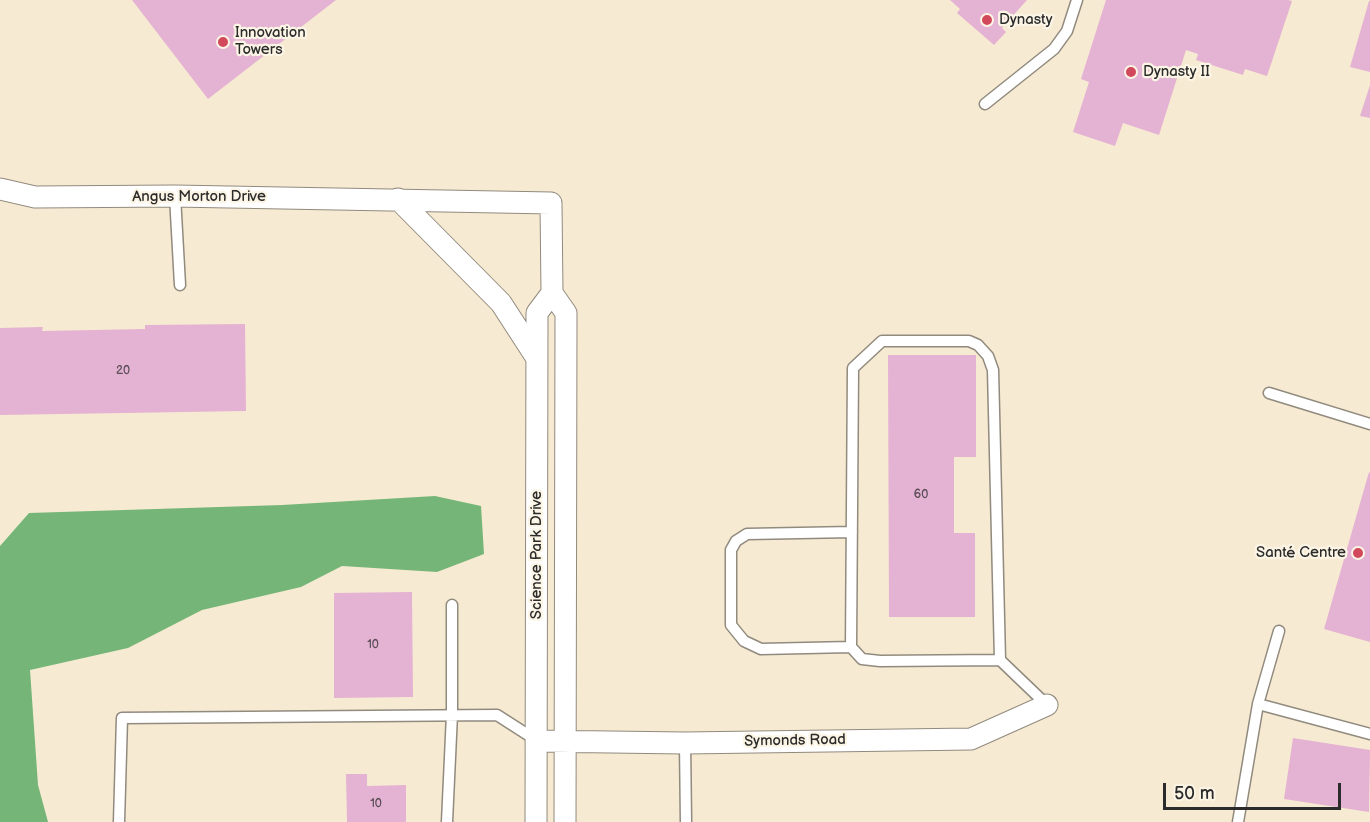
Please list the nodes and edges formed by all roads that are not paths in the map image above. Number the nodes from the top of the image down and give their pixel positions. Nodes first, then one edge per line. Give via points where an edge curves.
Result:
1 (1077, 0) edge
2 (985, 104) dead end
3 (0, 189) edge
4 (175, 196) junction
5 (398, 199) junction
6 (551, 203) joint
7 (180, 285) dead end
8 (552, 293) junction
9 (536, 357) junction
10 (1269, 393) dead end
11 (1370, 424) edge
12 (852, 532) junction
13 (452, 605) dead end
14 (1279, 631) dead end
15 (851, 647) junction
16 (1000, 660) junction
17 (1258, 704) junction
18 (1047, 705) joint
19 (452, 714) junction
20 (1370, 734) edge
21 (536, 741) junction
22 (566, 741) junction
23 (685, 743) junction
24 (119, 822) edge
25 (447, 822) edge
26 (536, 822) edge
27 (565, 822) edge
28 (686, 822) edge
29 (1238, 822) edge

1 - 2 lane via 1067,31 1054,50
3 - 4 street, Angus Morton Drive via 35,197
4 - 5 street, Angus Morton Drive
4 - 7 lane
5 - 6 street, Angus Morton Drive
5 - 9 street via 501,303
6 - 8 street, Science Park Drive
8 - 9 street, Science Park Drive via 537,313
8 - 22 street, Science Park Drive via 566,313
9 - 21 street, Science Park Drive
10 - 11 lane
12 - 15 lane
12 - 15 lane via 747,534 731,550 731,625 744,641 761,649
12 - 16 lane via 853,368 882,341 969,341 978,345 993,370
13 - 19 lane
14 - 17 lane
15 - 16 lane via 862,659 880,661
16 - 18 lane
17 - 20 lane
17 - 29 lane
18 - 23 street, Symonds Road via 971,739
19 - 21 lane via 497,715
19 - 24 lane via 122,718
19 - 25 lane
21 - 22 street, Symonds Road
21 - 26 street, Science Park Drive
22 - 23 street, Symonds Road
22 - 27 street, Science Park Drive
23 - 28 lane

